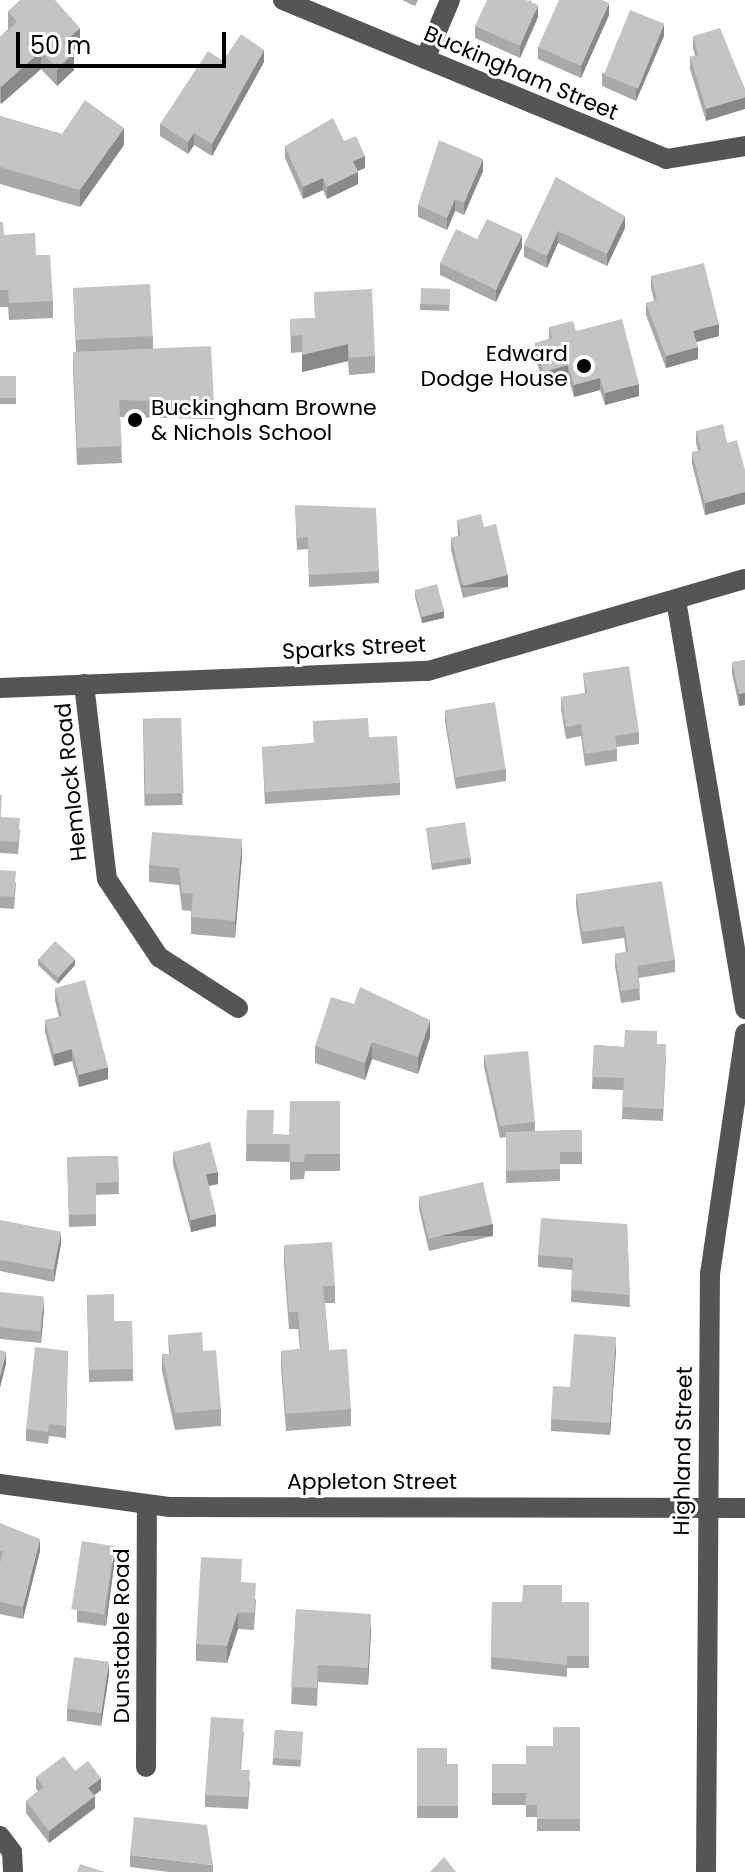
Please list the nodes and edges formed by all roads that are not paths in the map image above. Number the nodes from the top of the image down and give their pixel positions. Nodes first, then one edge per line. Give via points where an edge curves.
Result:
1 (283, 0) edge
2 (450, 0) edge
3 (425, 59) junction
4 (745, 146) edge
5 (745, 579) edge
6 (676, 600) junction
7 (84, 684) junction
8 (0, 688) edge
9 (238, 1008) dead end
10 (745, 1009) edge
11 (745, 1034) edge
12 (0, 1484) edge
13 (147, 1505) junction
14 (705, 1508) junction
15 (745, 1508) edge
16 (146, 1767) dead end
17 (0, 1836) edge
18 (13, 1872) edge
19 (706, 1872) edge

1 - 3 street, Buckingham Street
2 - 3 street
3 - 4 street, Buckingham Street via 666,159
5 - 6 street, Sparks Street
6 - 7 street, Sparks Street via 428,671
6 - 10 street
7 - 8 street, Sparks Street
7 - 9 street, Hemlock Road via 107,879 159,957
11 - 14 street, Highland Street via 710,1274
12 - 13 street, Appleton Street
13 - 14 street, Appleton Street
13 - 16 street, Dunstable Road
14 - 15 street, Appleton Street
14 - 19 street, Highland Street
17 - 18 street via 12,1852

